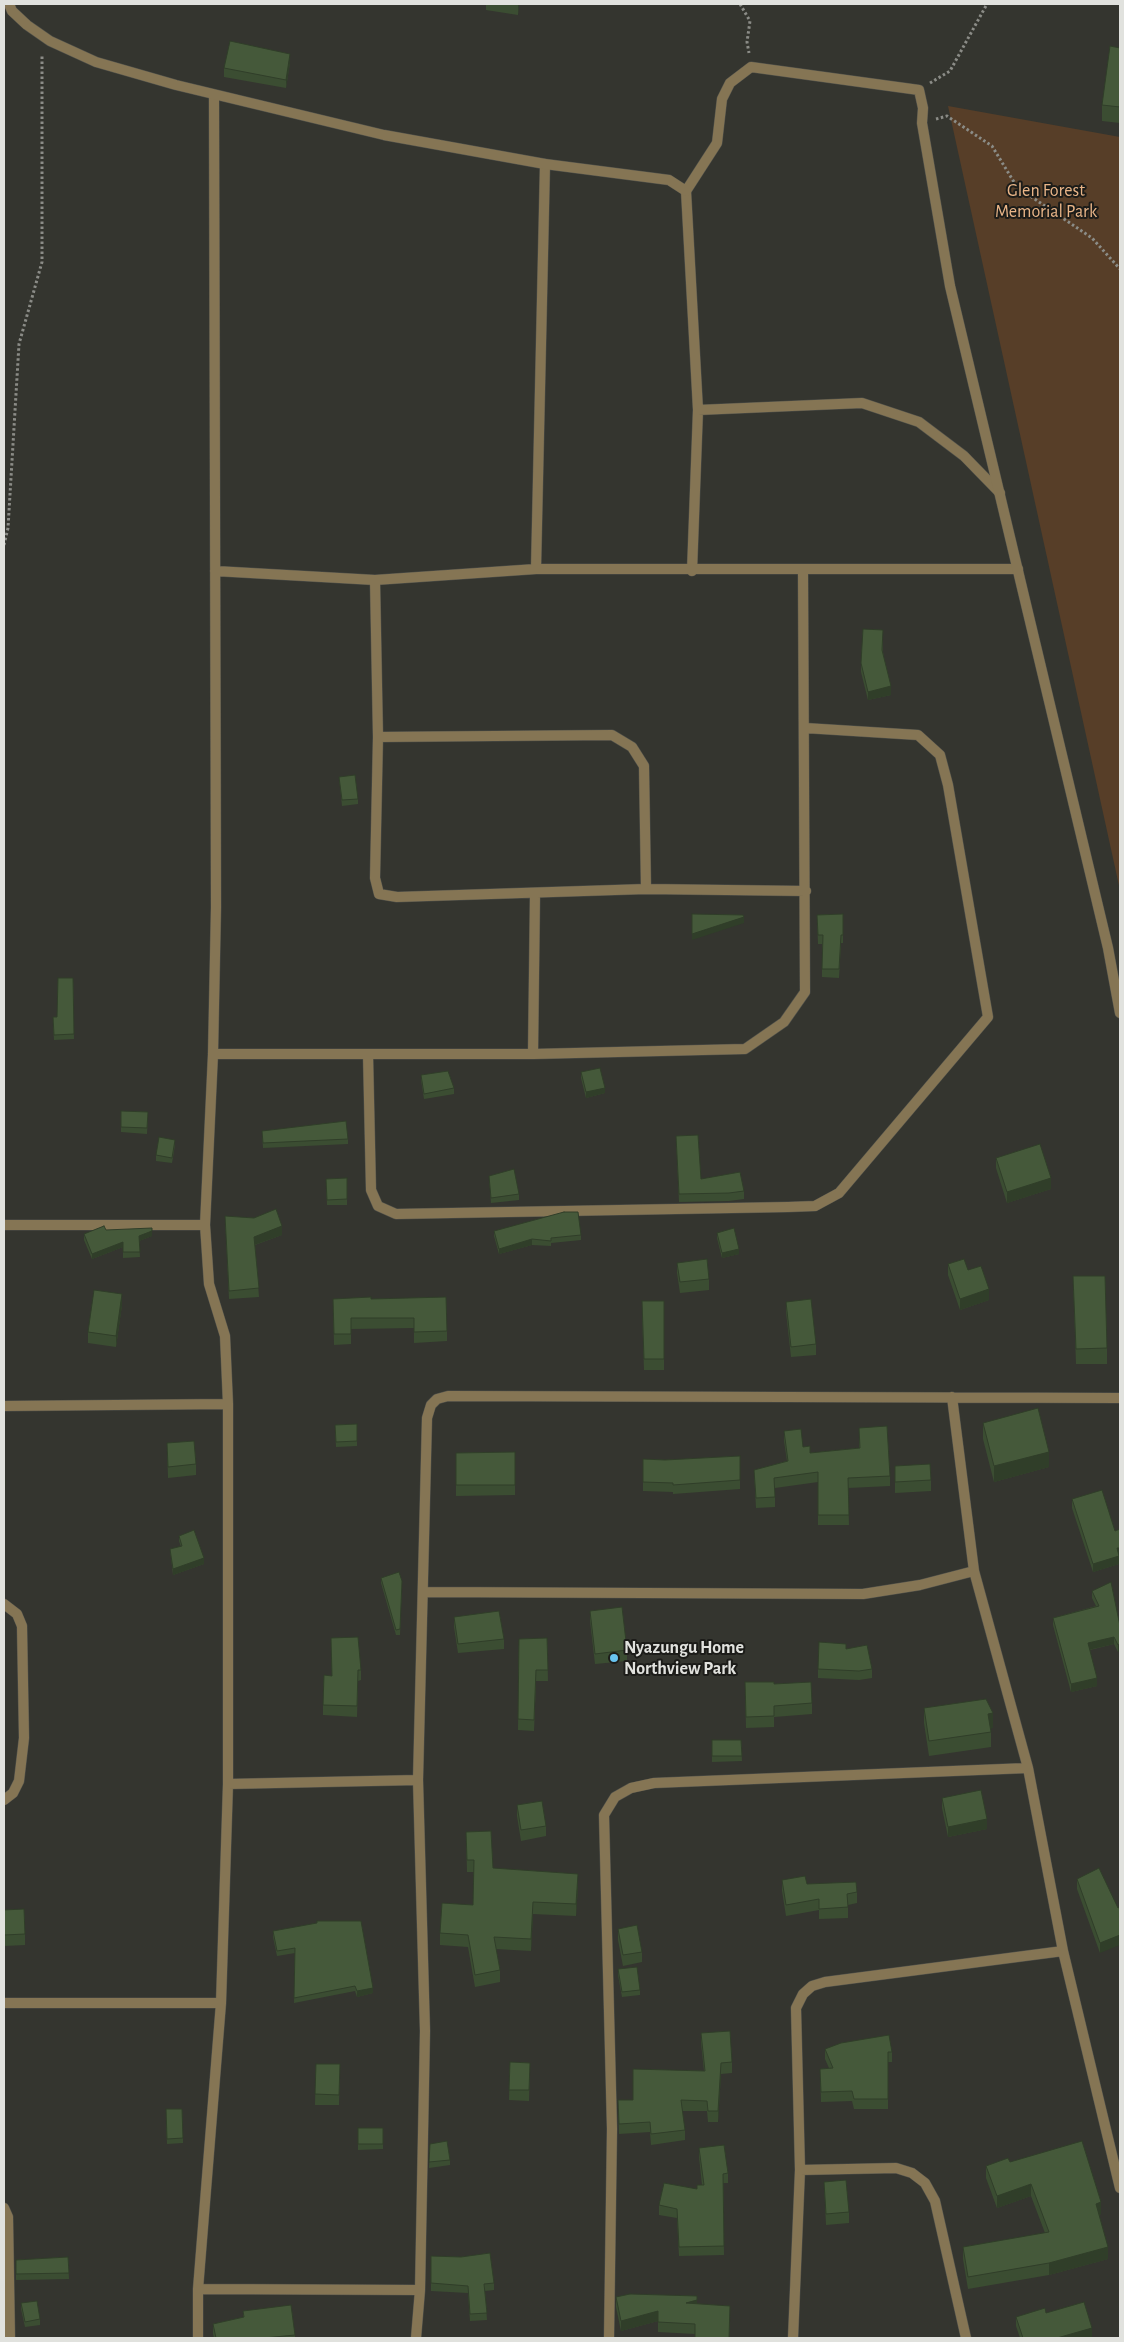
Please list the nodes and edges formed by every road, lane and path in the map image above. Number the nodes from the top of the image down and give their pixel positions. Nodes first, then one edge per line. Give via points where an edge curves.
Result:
1 (9, 4) edge
2 (740, 4) edge
3 (987, 4) edge
4 (50, 41) junction
5 (751, 67) junction
6 (919, 90) junction
7 (214, 96) junction
8 (922, 123) junction
9 (545, 164) junction
10 (686, 191) junction
11 (1120, 269) edge
12 (698, 410) junction
13 (1000, 493) junction
14 (4, 544) edge
15 (536, 569) junction
16 (1018, 569) junction
17 (803, 570) junction
18 (215, 571) junction
19 (692, 571) junction
20 (375, 580) junction
21 (805, 728) junction
22 (378, 736) junction
23 (646, 889) junction
24 (806, 891) junction
25 (535, 894) junction
26 (1120, 1013) edge
27 (213, 1054) junction
28 (368, 1054) junction
29 (533, 1054) junction
30 (4, 1225) edge
31 (205, 1225) junction
32 (952, 1397) junction
33 (1120, 1398) edge
34 (228, 1404) junction
35 (4, 1406) edge
36 (974, 1571) junction
37 (424, 1592) junction
38 (4, 1604) edge
39 (1028, 1768) junction
40 (418, 1780) junction
41 (228, 1784) junction
42 (4, 1800) edge
43 (1063, 1951) junction
44 (4, 2003) edge
45 (221, 2003) junction
46 (800, 2170) junction
47 (1120, 2188) edge
48 (4, 2208) edge
49 (198, 2290) junction
50 (420, 2290) junction
51 (10, 2338) edge
52 (198, 2338) edge
53 (416, 2338) edge
54 (610, 2338) edge
55 (793, 2338) edge
56 (966, 2338) edge

1 - 4 street via 27,25
2 - 5 path via 750,21 747,42
3 - 6 path via 950,71
4 - 7 street via 96,62
4 - 14 path via 42,54 42,262 19,344 8,528
5 - 6 street
5 - 10 street via 730,83 722,99 717,144
6 - 8 street
7 - 9 street via 384,135
7 - 18 street
8 - 11 path via 947,116 992,146 1017,187 1092,238
8 - 13 street via 950,286
9 - 10 street via 669,180
9 - 15 street
10 - 12 street
12 - 13 street via 862,403 919,422 964,456
12 - 19 street
13 - 16 street
15 - 19 street
15 - 20 street
16 - 17 street
16 - 26 street via 1108,948
17 - 19 street
17 - 21 street
18 - 20 street
18 - 27 street
20 - 22 street
21 - 24 street
21 - 28 street via 918,735 940,755 948,784 988,1017 839,1193 815,1206 396,1214 378,1206 371,1190
22 - 23 street via 612,735 632,747 644,766
22 - 25 street via 375,878 378,894 397,897
23 - 24 street
23 - 25 street
24 - 29 street via 804,992 784,1022 746,1049
25 - 29 street
27 - 28 street
27 - 31 street
28 - 29 street
30 - 31 street
31 - 34 street via 209,1284 225,1336
32 - 33 street
32 - 36 street
32 - 37 street via 448,1396 437,1399 430,1405 427,1418
34 - 35 street
34 - 41 street
36 - 37 street via 920,1585 863,1594
36 - 39 street
37 - 40 street
38 - 42 street via 17,1614 22,1626 24,1738 19,1781
39 - 43 street
39 - 54 street via 654,1782 630,1788 615,1798 604,1815 612,2129
40 - 41 street
40 - 50 street via 425,2031
41 - 45 street
43 - 46 street via 812,1986 803,1994 796,2008
43 - 47 street
44 - 45 street
45 - 49 street
46 - 55 street
46 - 56 street via 896,2168 912,2173 925,2183 935,2201
48 - 51 street via 8,2217
49 - 50 street
49 - 52 street
50 - 53 street

